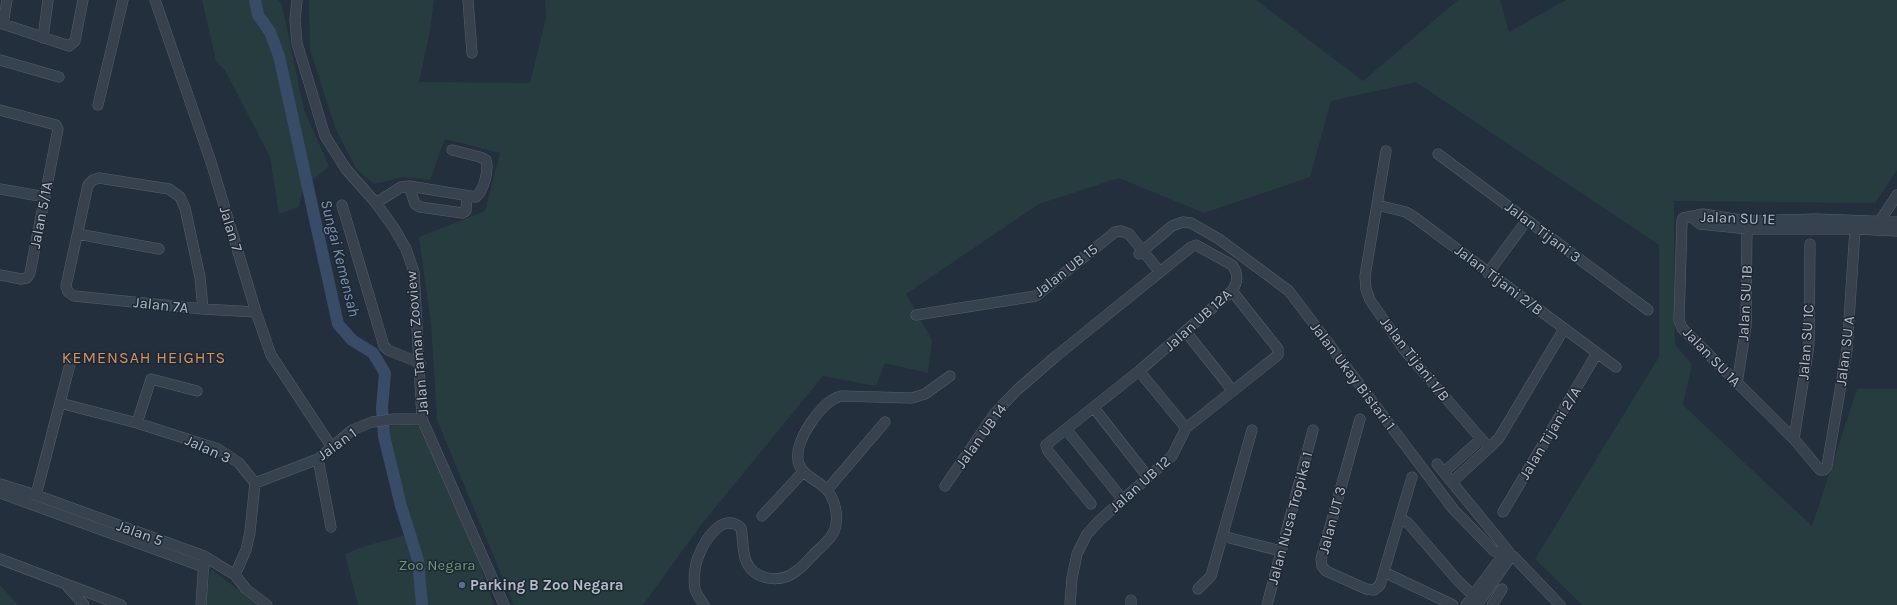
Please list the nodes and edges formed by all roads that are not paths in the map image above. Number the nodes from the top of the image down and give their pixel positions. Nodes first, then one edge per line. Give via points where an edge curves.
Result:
1 (7, 0) edge
2 (48, 0) edge
3 (83, 0) edge
4 (123, 0) edge
5 (155, 0) edge
6 (297, 0) edge
7 (468, 0) edge
8 (2, 23) edge
9 (43, 38) junction
10 (472, 53) dead end
11 (0, 60) edge
12 (59, 77) dead end
13 (98, 105) dead end
14 (0, 110) edge
15 (452, 150) dead end
16 (1386, 151) dead end
17 (1438, 154) dead end
18 (409, 186) junction
19 (0, 189) edge
20 (1897, 195) edge
21 (467, 196) junction
22 (45, 197) junction
23 (376, 203) junction
24 (342, 205) dead end
25 (1377, 205) junction
26 (1893, 206) edge
27 (1691, 217) joint
28 (1527, 220) junction
29 (1897, 222) edge
30 (1748, 225) junction
31 (1876, 226) junction
32 (1855, 229) junction
33 (1897, 231) edge
34 (78, 234) junction
35 (1810, 244) dead end
36 (159, 249) dead end
37 (1142, 252) junction
38 (1158, 273) junction
39 (1488, 273) junction
40 (0, 275) edge
41 (1232, 291) junction
42 (203, 309) junction
43 (1648, 310) dead end
44 (256, 312) junction
45 (916, 315) dead end
46 (1564, 329) junction
47 (1186, 332) junction
48 (1597, 353) junction
49 (1055, 357) joint
50 (420, 363) junction
51 (70, 364) dead end
52 (1616, 367) dead end
53 (1139, 371) junction
54 (950, 376) dead end
55 (1737, 384) junction
56 (197, 391) dead end
57 (1233, 391) junction
58 (60, 403) junction
59 (1094, 408) junction
60 (422, 419) junction
61 (1360, 419) dead end
62 (885, 422) dead end
63 (137, 423) junction
64 (1186, 428) junction
65 (1066, 429) junction
66 (1252, 430) dead end
67 (1313, 430) dead end
68 (1481, 439) junction
69 (1794, 439) junction
70 (331, 446) junction
71 (1489, 448) junction
72 (1463, 455) junction
73 (318, 459) junction
74 (1471, 464) junction
75 (1824, 470) joint
76 (804, 472) junction
77 (1148, 477) junction
78 (1412, 477) dead end
79 (1452, 482) junction
80 (255, 483) junction
81 (0, 484) edge
82 (945, 486) dead end
83 (827, 490) junction
84 (0, 493) edge
85 (36, 495) junction
86 (1122, 500) junction
87 (1091, 504) dead end
88 (1503, 512) dead end
89 (762, 516) dead end
90 (1400, 518) junction
91 (331, 527) dead end
92 (1222, 536) junction
93 (1281, 551) junction
94 (204, 556) junction
95 (1509, 556) junction
96 (0, 559) edge
97 (204, 567) junction
98 (1384, 572) junction
99 (235, 575) junction
100 (67, 586) junction
101 (1198, 589) dead end
102 (1502, 589) dead end
103 (1476, 601) edge
104 (84, 605) edge
105 (121, 605) edge
106 (201, 605) edge
107 (267, 605) edge
108 (504, 605) edge
109 (704, 605) edge
110 (1070, 605) edge
111 (1267, 605) edge
112 (1453, 605) edge
113 (1466, 605) edge
114 (1492, 605) edge
115 (1551, 605) edge
116 (1560, 605) edge

1 - 8 street
2 - 9 street
3 - 9 street via 75,41 72,44 69,46
4 - 13 street
5 - 44 street, Jalan 7 via 211,162
6 - 23 street, Jalan Taman Zooview via 297,43 325,136 346,169
7 - 10 street
8 - 9 street
11 - 12 street
14 - 22 street, Jalan 5/1A via 56,124 58,129
15 - 21 street via 486,160 481,193 476,197
16 - 25 street, Jalan Tijani 1/B
17 - 28 street, Jalan Tijani 3
18 - 21 street
18 - 21 street via 415,204 420,207 462,213 466,211
18 - 23 street
19 - 22 street
20 - 26 street
22 - 40 street, Jalan 5/1A via 30,273 27,278 21,279
23 - 50 street, Jalan Taman Zooview via 406,249 414,272
24 - 50 street via 384,346
25 - 39 street, Jalan Tijani 2/B via 1406,212
25 - 68 street, Jalan Tijani 1/B via 1365,276 1370,300 1405,351
26 - 31 street
27 - 30 street, Jalan SU 1E via 1702,214
27 - 55 street, Jalan SU 1A via 1683,218 1682,221 1679,320 1682,328
28 - 39 street
28 - 43 street, Jalan Tijani 3
29 - 31 street, Jalan SU 1E
30 - 31 street, Jalan SU 1E via 1816,219
30 - 32 street, Jalan SU 1E
30 - 55 street, Jalan SU 1B via 1746,326
31 - 32 street, Jalan SU 1E
31 - 33 street, Jalan SU 1E
32 - 75 street, Jalan SU A via 1847,350 1827,466
34 - 36 street
34 - 42 street, Jalan 7A via 66,286 68,292 74,296
34 - 42 street via 88,186 93,180 99,178 169,190 180,197 186,208 200,277
35 - 69 street, Jalan SU 1C via 1809,345
37 - 38 street, Jalan UB 15
37 - 45 street, Jalan UB 15 via 1129,234 1115,232 1036,296
37 - 95 street, Jalan Ukay Bistari 1 via 1172,226 1191,223 1219,239 1289,292 1454,510 1494,551
38 - 41 street, Jalan UB 12A via 1196,245 1236,269 1237,280
38 - 49 street, Jalan UB 12A
39 - 46 street, Jalan Tijani 2/B
41 - 47 street, Jalan UB 12A
41 - 57 street, Jalan UB 12 via 1278,349 1278,355
42 - 44 street, Jalan 7A
44 - 70 street, Jalan 7 via 271,355
46 - 48 street, Jalan Tijani 2/B
46 - 71 street via 1499,438
47 - 53 street, Jalan UB 12A
47 - 57 street
48 - 52 street, Jalan Tijani 2/B
48 - 88 street, Jalan Tijani 2/A
49 - 82 street, Jalan UB 14 via 995,413
50 - 60 street, Jalan Taman Zooview
51 - 58 street
53 - 59 street, Jalan UB 12A
53 - 64 street
54 - 76 street via 925,394 912,398 832,398 802,435 798,447 799,462
55 - 69 street, Jalan SU 1A
56 - 63 street via 151,379
57 - 64 street, Jalan UB 12
58 - 63 street, Jalan 3
58 - 85 street
59 - 65 street, Jalan UB 12A
59 - 77 street
60 - 70 street, Jalan 1 via 372,422 352,430
60 - 108 street, Jalan Taman Zooview
61 - 98 street, Jalan UT 3 via 1321,559 1322,566 1326,571 1366,589 1374,590 1380,585
62 - 83 street
63 - 80 street, Jalan 3 via 218,449 239,463
64 - 77 street, Jalan UB 12 via 1172,456
65 - 86 street
65 - 87 street, Jalan UB 12A via 1046,444 1048,451
66 - 92 street
67 - 93 street, Jalan Nusa Tropika 1
68 - 71 street, Jalan Tijani 1/B
68 - 72 street
69 - 75 street, Jalan SU 1A via 1820,470
70 - 73 street, Jalan 1
71 - 74 street
72 - 74 street
72 - 79 street, Jalan Ukay Bistari 1 via 1441,468
73 - 80 street, Jalan 1
73 - 91 street
74 - 79 street
76 - 83 street
76 - 89 street
77 - 86 street, Jalan UB 12
78 - 90 street, Jalan UT 3
79 - 95 street, Jalan Ukay Bistari 1
80 - 99 street via 250,532 246,550
81 - 85 street, Jalan 5
83 - 109 street via 837,510 836,525 828,541 795,573 780,579 769,579 752,571 743,553 741,528 736,524 722,524 707,538 698,556 695,588
84 - 97 street, Jalan 5
85 - 94 street, Jalan 5
86 - 110 street, Jalan UB 12 via 1087,534 1077,554
90 - 98 street, Jalan UT 3
90 - 103 street via 1408,523
92 - 93 street
92 - 101 street via 1211,576
93 - 111 street, Jalan Nusa Tropika 1
94 - 97 street
94 - 99 street, Jalan 5
95 - 103 street via 1497,563
95 - 115 street, Jalan Ukay Bistari 1
95 - 116 street, Jalan Ukay Bistari 1
96 - 100 street
97 - 106 street
98 - 112 street
99 - 107 street, Jalan 5 via 246,589
100 - 104 street
100 - 105 street
102 - 114 street
103 - 113 street

